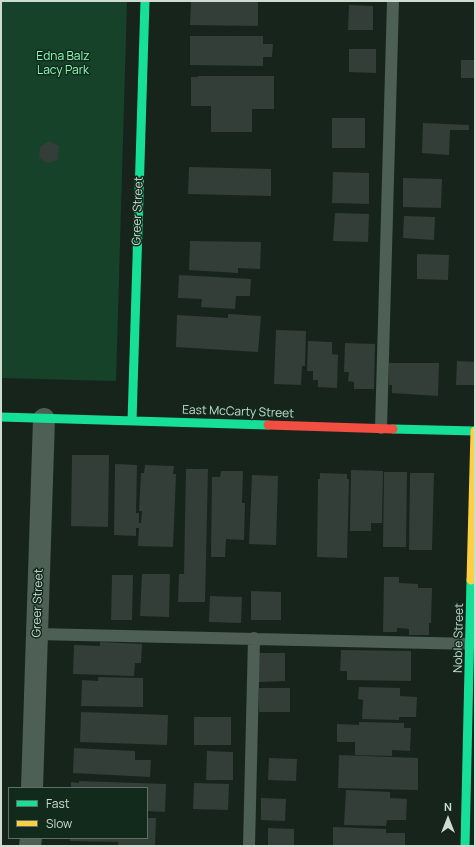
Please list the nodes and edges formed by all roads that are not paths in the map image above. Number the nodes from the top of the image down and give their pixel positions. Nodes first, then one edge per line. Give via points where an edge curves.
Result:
1 (145, 1) edge
2 (394, 1) edge
3 (1, 417) edge
4 (44, 419) junction
5 (132, 421) junction
6 (381, 428) junction
7 (475, 431) edge
8 (37, 634) junction
9 (254, 638) junction
10 (473, 644) edge
11 (32, 787) edge
12 (250, 846) edge
13 (466, 846) edge

1 - 5 street, Greer Street
2 - 6 lane
3 - 4 street, East McCarty Street
4 - 5 street, East McCarty Street
4 - 8 street, Greer Street
5 - 6 street, East McCarty Street
6 - 7 street, East McCarty Street
7 - 10 street, Noble Street
8 - 9 lane
8 - 11 street, Greer Street
9 - 10 lane
9 - 12 lane
10 - 13 street, Noble Street

